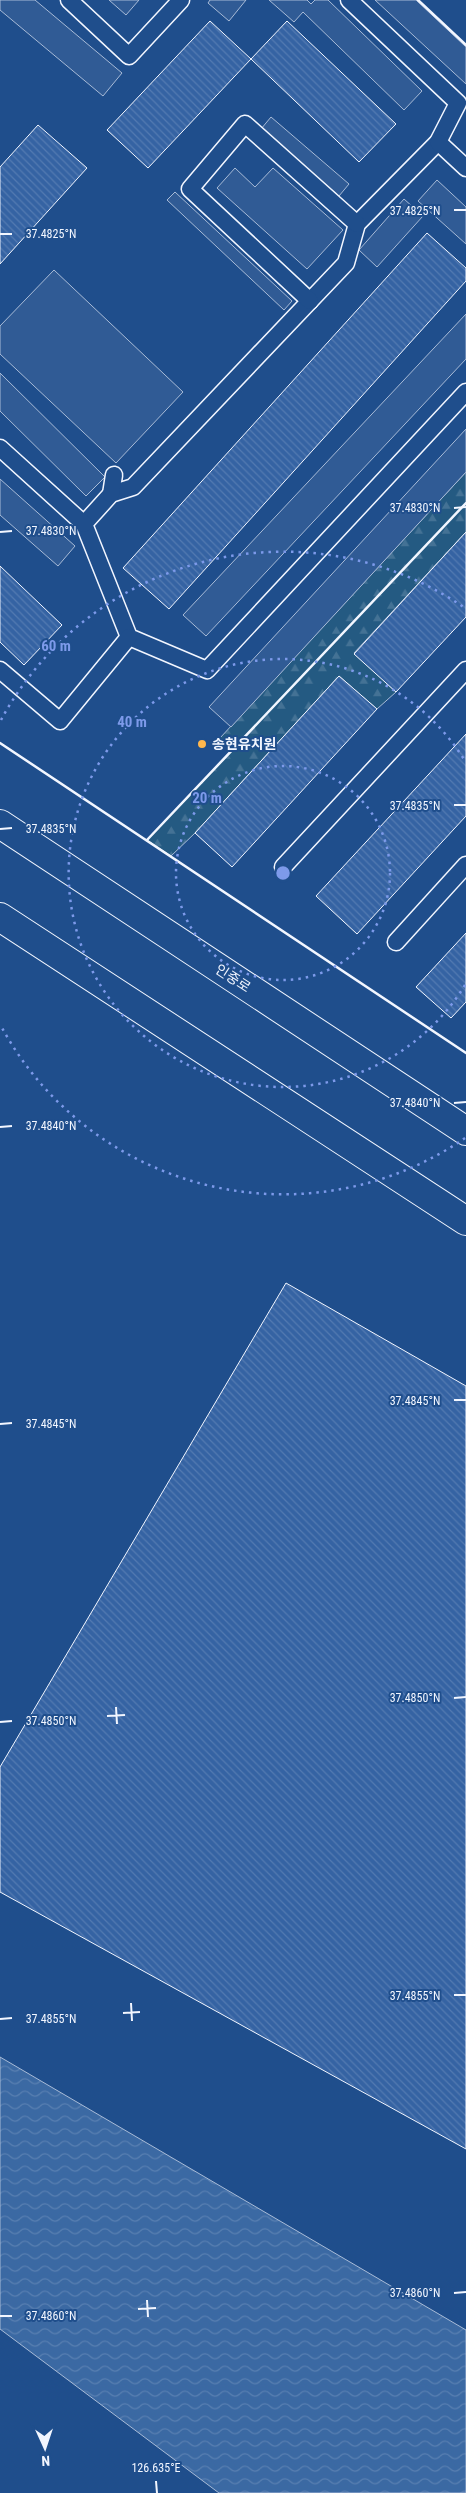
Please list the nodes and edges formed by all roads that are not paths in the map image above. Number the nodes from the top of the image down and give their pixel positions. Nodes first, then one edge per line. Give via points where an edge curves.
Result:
1 (69, 0) edge
2 (181, 0) edge
3 (349, 0) edge
4 (438, 142) junction
5 (466, 168) edge
6 (356, 224) junction
7 (310, 301) junction
8 (466, 392) edge
9 (0, 448) edge
10 (114, 474) dead end
11 (111, 494) junction
12 (84, 524) junction
13 (129, 637) junction
14 (0, 670) edge
15 (466, 670) edge
16 (0, 824) edge
17 (466, 865) edge
18 (282, 867) dead end
19 (0, 917) edge
20 (396, 942) dead end
21 (466, 1131) edge
22 (466, 1221) edge

1 - 2 lane via 129,56
3 - 4 lane via 458,103
4 - 5 lane
4 - 6 lane
6 - 7 lane via 346,263
6 - 7 lane via 245,124 190,188
7 - 11 lane via 133,487
8 - 13 lane via 207,670
9 - 12 lane
10 - 11 lane
11 - 12 lane
12 - 13 lane
13 - 14 lane via 60,721
15 - 18 lane
16 - 21 main road, 인중로
17 - 20 lane
19 - 22 main road

